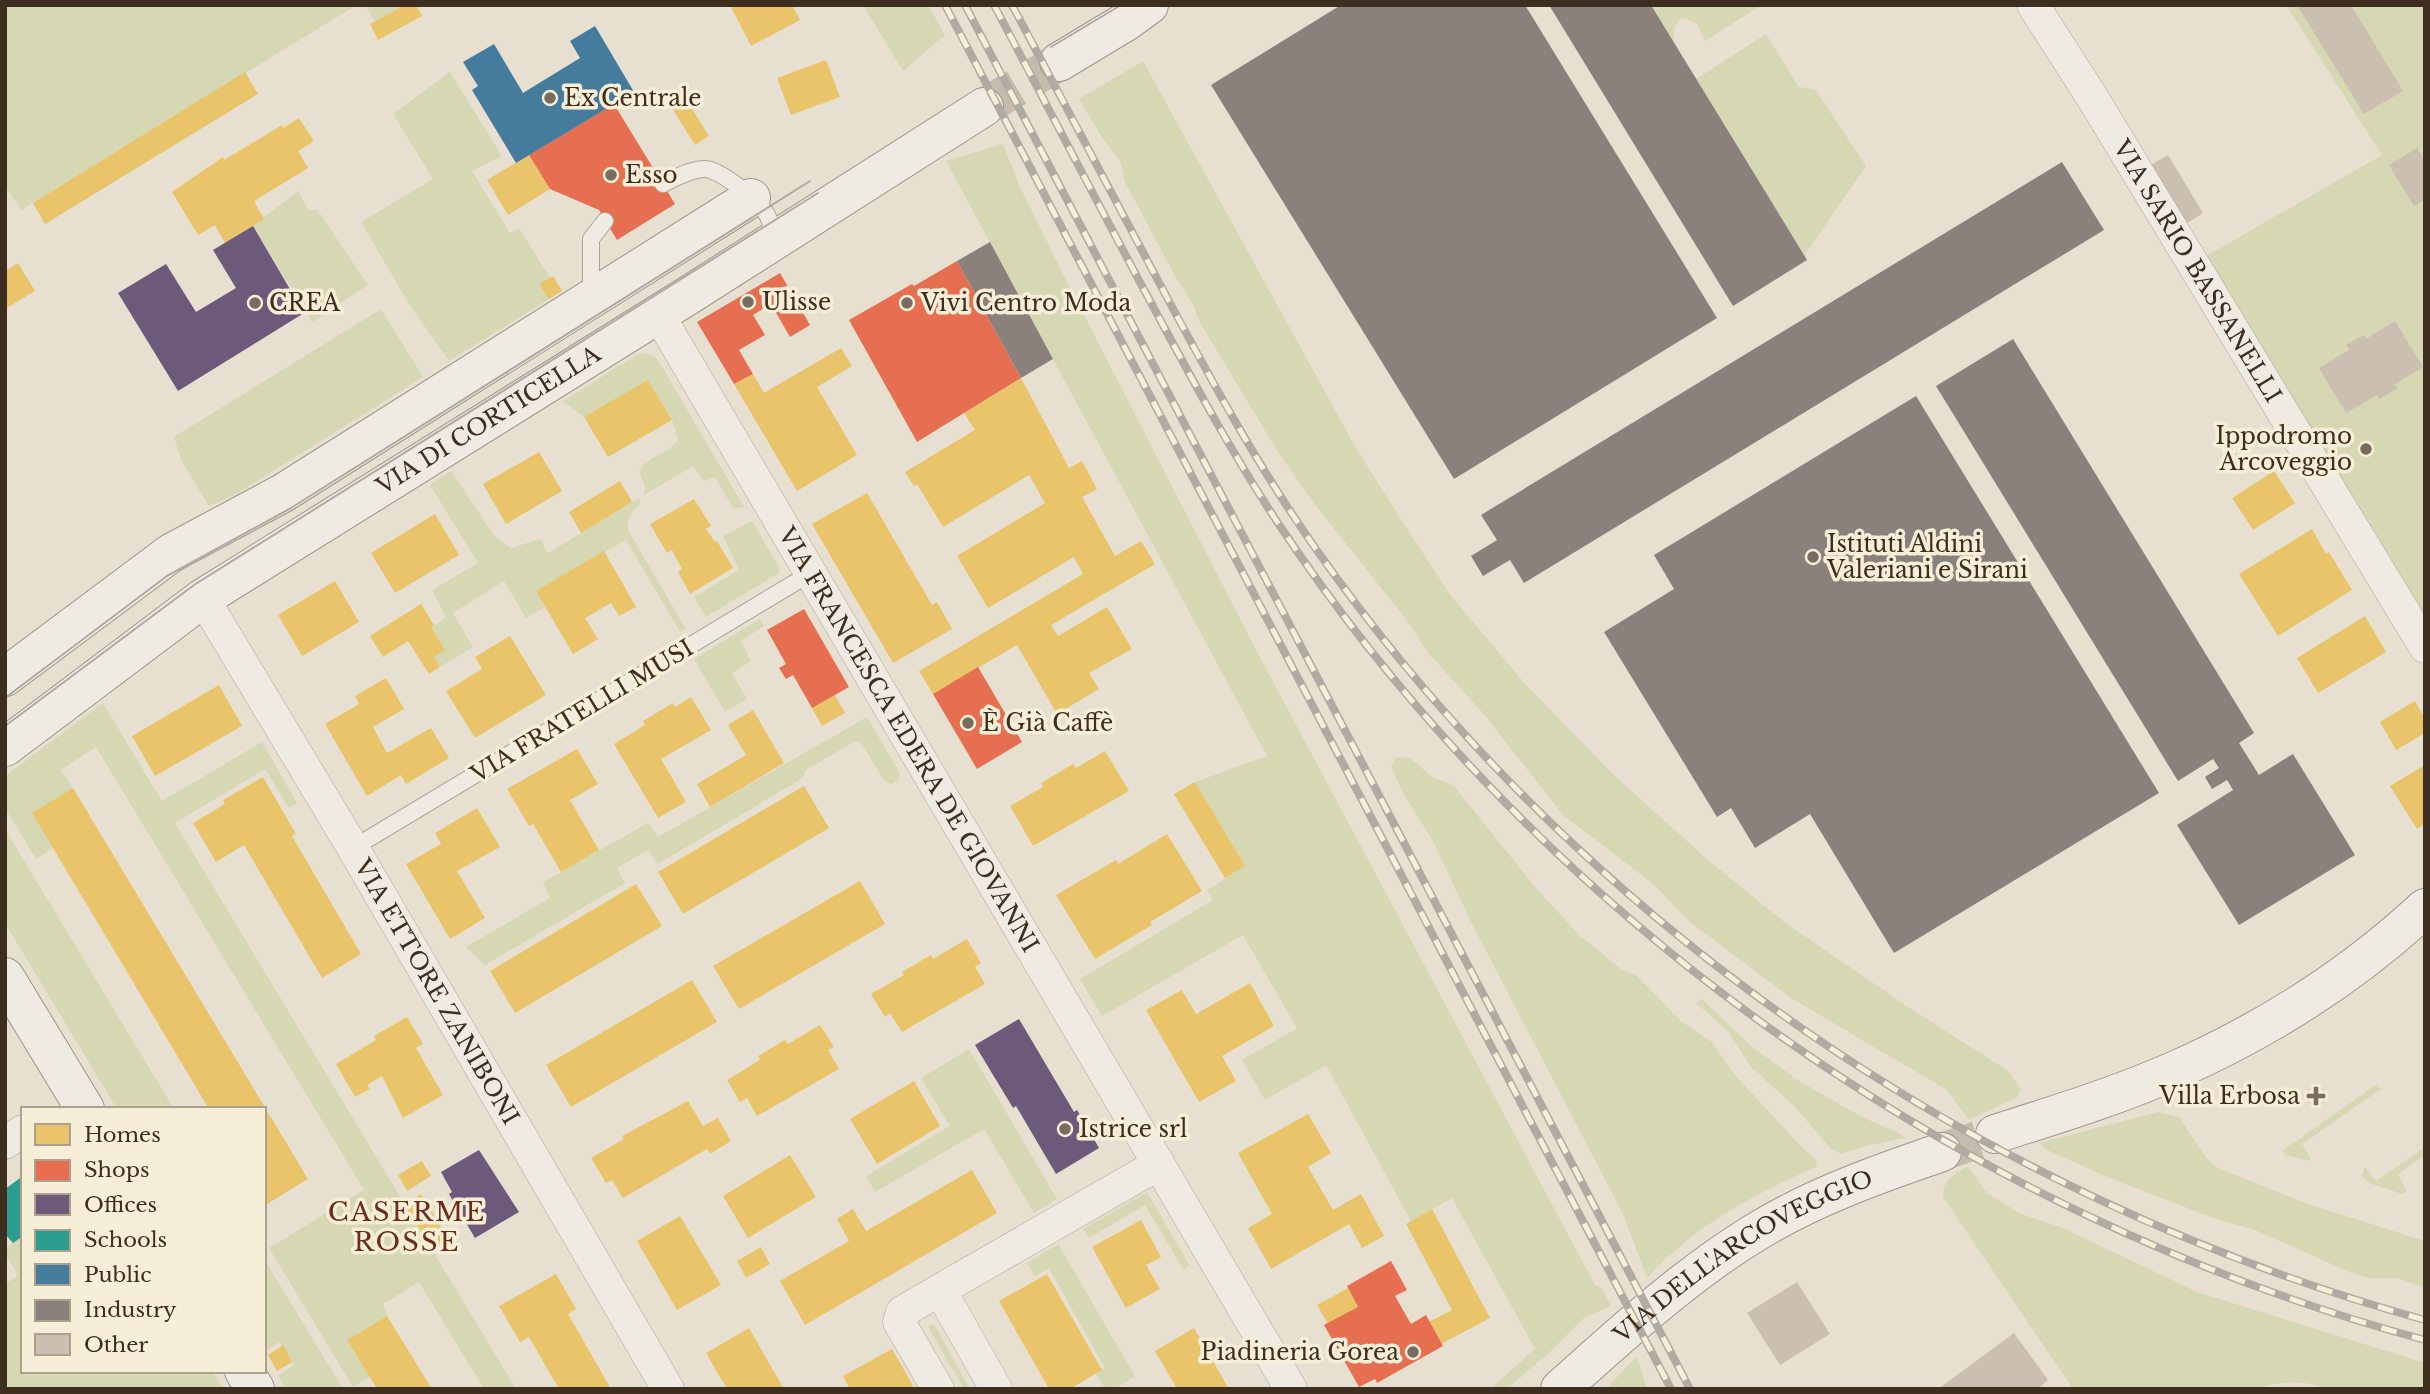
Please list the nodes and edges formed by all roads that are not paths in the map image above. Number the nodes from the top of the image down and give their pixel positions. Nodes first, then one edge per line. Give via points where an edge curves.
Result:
1 (1149, 5) edge
2 (2033, 5) edge
3 (1059, 62) tunnel mouth
4 (984, 107) tunnel mouth
5 (663, 184) dead end
6 (751, 198) junction
7 (606, 221) dead end
8 (772, 242) junction
9 (599, 294) junction
10 (658, 314) junction
11 (811, 573) junction
12 (203, 598) junction
13 (2425, 647) edge
14 (5, 677) edge
15 (5, 747) edge
16 (353, 848) junction
17 (2425, 908) edge
18 (5, 977) edge
19 (72, 1104) edge
20 (21, 1132) edge
21 (1994, 1134) tunnel mouth
22 (5, 1143) edge
23 (1942, 1152) tunnel mouth
24 (1159, 1164) junction
25 (940, 1290) junction
26 (245, 1373) edge
27 (255, 1389) edge
28 (668, 1389) edge
29 (938, 1389) edge
30 (996, 1389) edge
31 (1291, 1389) edge
32 (1560, 1389) edge

1 - 3 main road
2 - 13 street, VIA SARIO BASSANELLI
4 - 8 main road, VIA DI CORTICELLA
5 - 6 lane via 703,169 716,170
6 - 8 lane via 770,220
6 - 9 main road, VIA DI CORTICELLA
7 - 9 lane via 592,239
8 - 10 main road, VIA DI CORTICELLA
9 - 10 main road via 621,289 634,293
9 - 14 main road, VIA DI CORTICELLA via 265,504 157,562
10 - 11 street, VIA FRANCESCA EDERA DE GIOVANNI
10 - 12 main road, VIA DI CORTICELLA
11 - 16 lane, VIA FRATELLI MUSI
11 - 24 street, VIA FRANCESCA EDERA DE GIOVANNI
12 - 15 main road, VIA DI CORTICELLA
12 - 16 street, VIA ETTORE ZANIBONI
16 - 28 street, VIA ETTORE ZANIBONI
17 - 21 main road via 2343,974 2238,1040 2144,1083
18 - 19 main road
20 - 22 street
23 - 32 main road, VIA DELL'ARCOVEGGIO via 1827,1196 1756,1232 1659,1301
24 - 25 street
24 - 31 street, VIA FRANCESCA EDERA DE GIOVANNI
25 - 29 street via 902,1312 899,1322
25 - 30 street
26 - 27 main road

